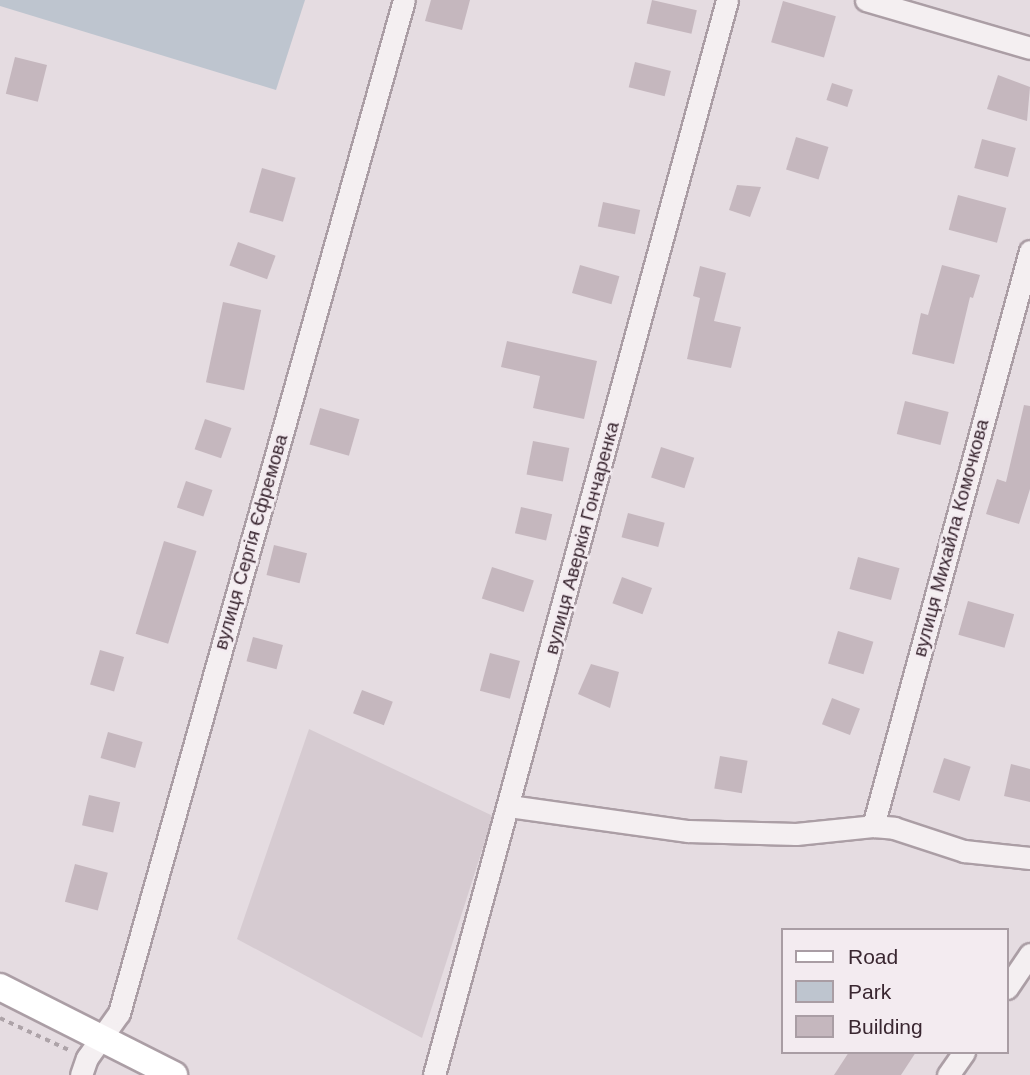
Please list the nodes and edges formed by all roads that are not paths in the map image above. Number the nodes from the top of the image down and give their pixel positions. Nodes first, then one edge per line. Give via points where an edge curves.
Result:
1 (404, 0) edge
2 (727, 0) edge
3 (866, 0) edge
4 (1030, 48) edge
5 (1030, 251) edge
6 (509, 806) junction
7 (873, 826) junction
8 (1030, 858) edge
9 (1030, 954) edge
10 (1009, 985) edge
11 (0, 987) edge
12 (963, 1054) edge
13 (89, 1057) edge
14 (174, 1075) edge
15 (434, 1075) edge
16 (948, 1075) edge

1 - 13 street, вулиця Сергія Єфремова via 119,1013
2 - 6 street, вулиця Аверкія Гончаренка
3 - 4 street
5 - 7 street, вулиця Михайла Комочкова
6 - 7 street via 688,831 796,834
6 - 15 street, вулиця Аверкія Гончаренка
7 - 8 street via 894,828 964,851
9 - 10 street
11 - 13 main road
12 - 16 street
13 - 14 main road

